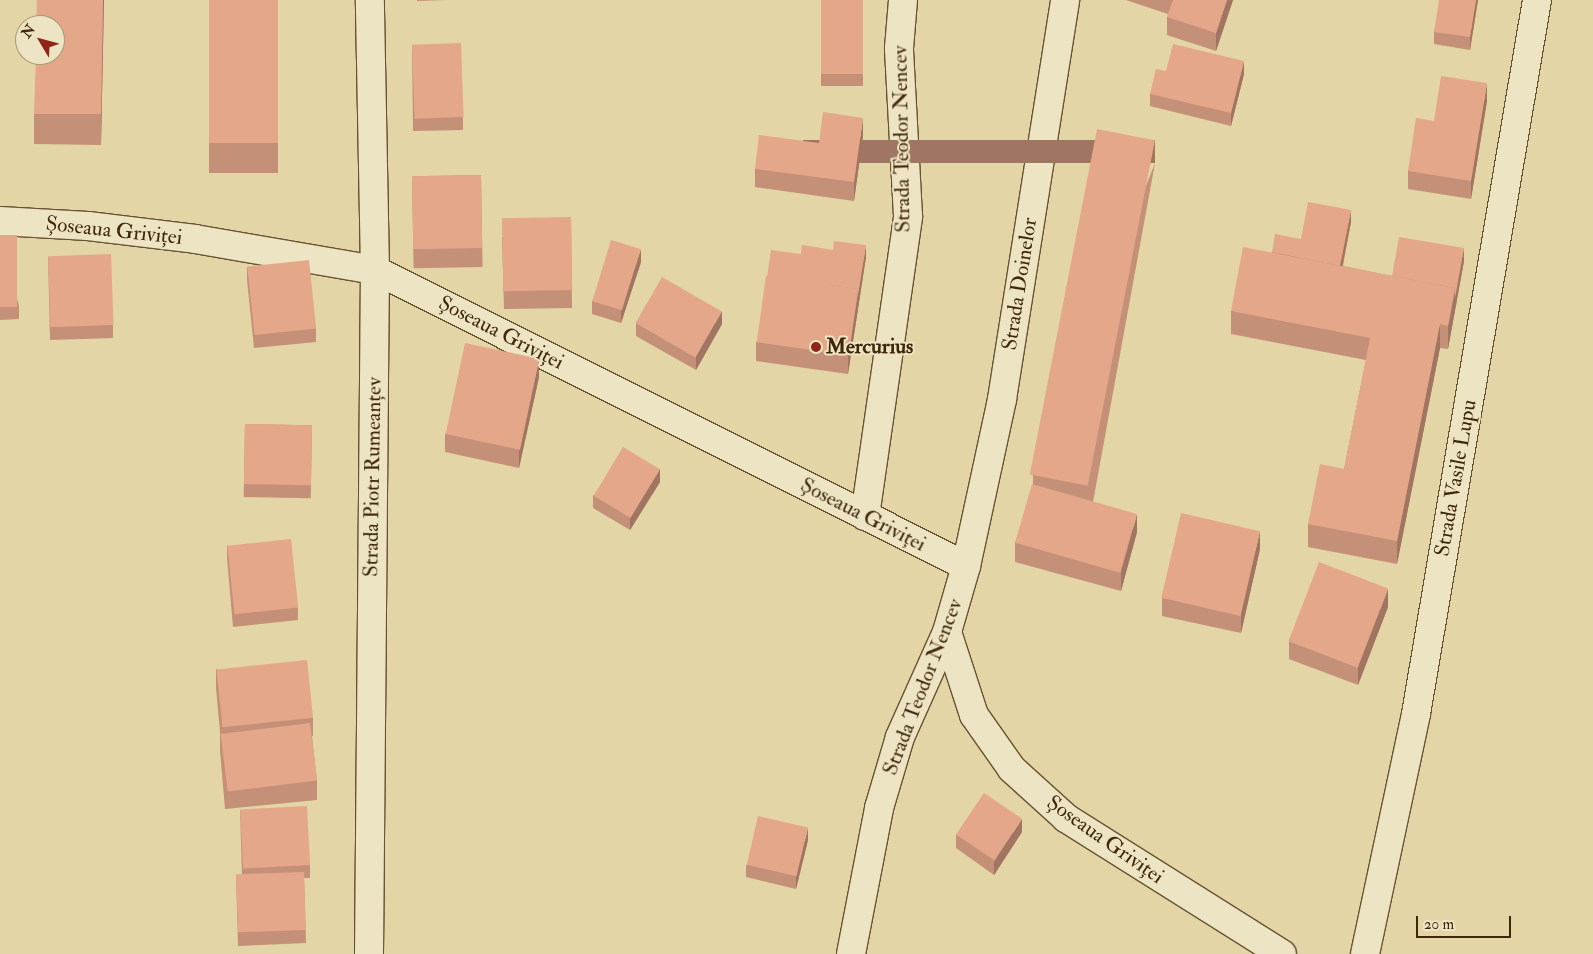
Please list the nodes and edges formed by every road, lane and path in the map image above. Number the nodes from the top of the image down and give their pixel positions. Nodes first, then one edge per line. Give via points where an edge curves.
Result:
1 (370, 0) edge
2 (903, 0) edge
3 (1065, 0) edge
4 (1537, 0) edge
5 (0, 221) edge
6 (375, 270) junction
7 (865, 516) junction
8 (966, 566) junction
9 (947, 632) junction
10 (369, 954) edge
11 (851, 954) edge
12 (1282, 954) edge
13 (1365, 954) edge

1 - 6 street, Strada Piotr Rumeanțev
2 - 7 street, Strada Teodor Nencev via 899,48 908,216
3 - 8 street, Strada Doinelor via 1002,398
4 - 13 street, Strada Vasile Lupu via 1416,714
5 - 6 street, Șoseaua Griviţei via 88,226 176,237
6 - 7 street, Șoseaua Griviţei
6 - 10 street, Strada Piotr Rumeanțev
7 - 8 street, Șoseaua Griviţei
8 - 9 street, Strada Teodor Nencev
9 - 11 street, Strada Teodor Nencev via 897,746 879,808
9 - 12 street, Șoseaua Griviţei via 974,715 1012,770 1066,818

